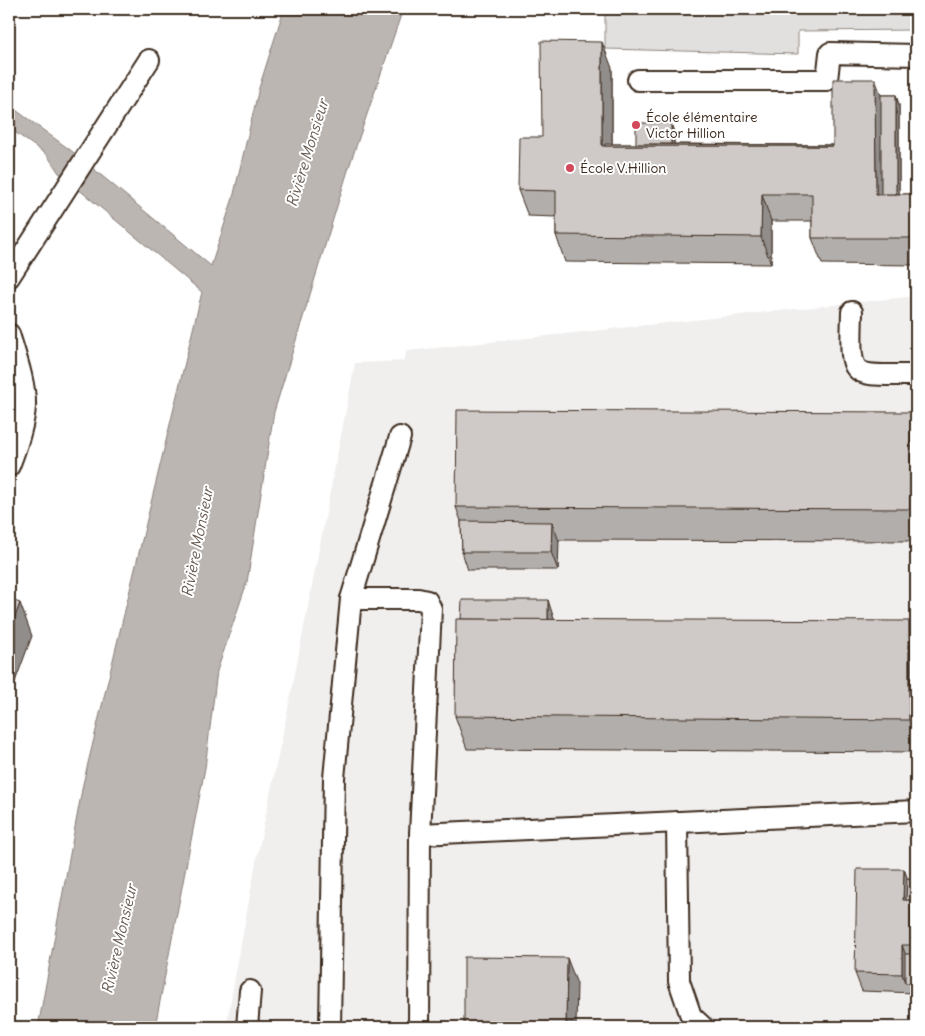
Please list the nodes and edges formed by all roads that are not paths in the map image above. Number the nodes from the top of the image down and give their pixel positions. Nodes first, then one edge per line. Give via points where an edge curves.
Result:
1 (916, 55) edge
2 (149, 60) dead end
3 (638, 80) dead end
4 (9, 277) edge
5 (852, 312) dead end
6 (9, 334) edge
7 (916, 375) edge
8 (400, 437) dead end
9 (9, 466) edge
10 (351, 598) junction
11 (916, 811) edge
12 (677, 822) junction
13 (420, 834) junction
14 (250, 991) dead end
15 (247, 1027) edge
16 (330, 1027) edge
17 (419, 1027) edge
18 (703, 1027) edge

1 - 3 lane via 830,53 827,80
2 - 4 lane
5 - 7 lane via 851,356 854,368 862,374
6 - 9 lane via 25,405
8 - 10 lane
10 - 13 lane via 418,599 427,601 431,609
10 - 16 lane via 334,778
11 - 12 lane
12 - 13 lane
12 - 18 lane via 679,981 691,1016
13 - 17 lane
14 - 15 lane

